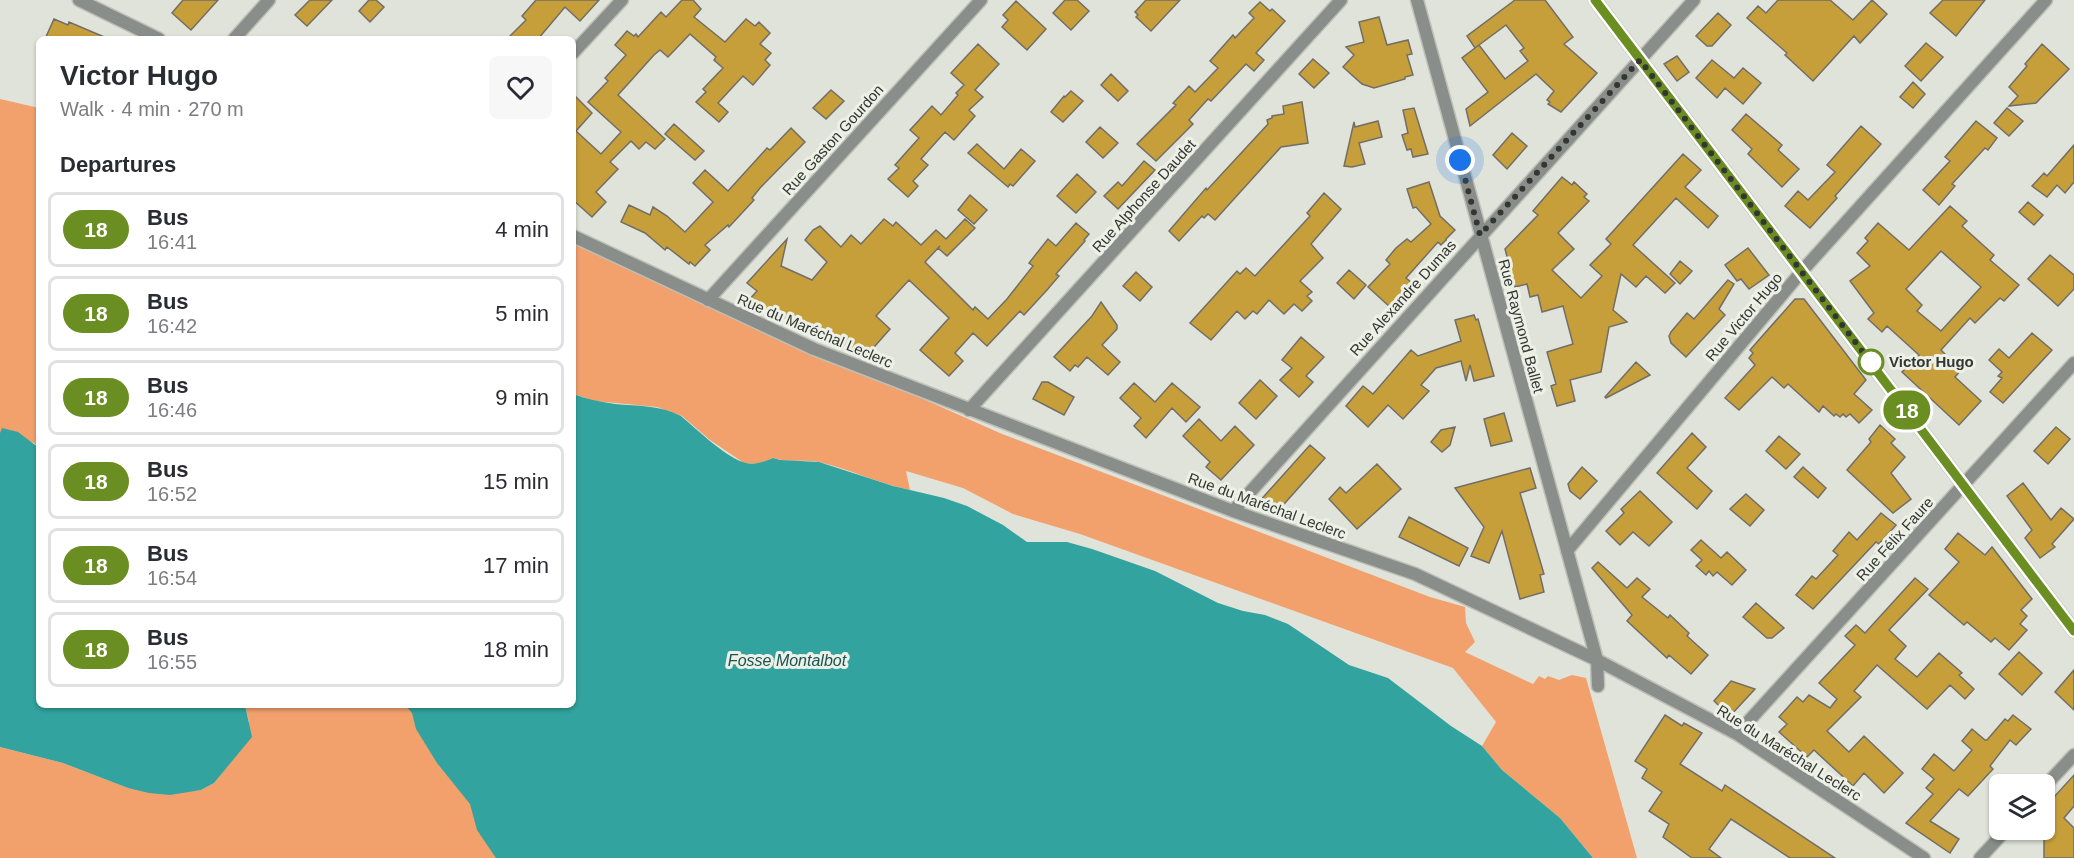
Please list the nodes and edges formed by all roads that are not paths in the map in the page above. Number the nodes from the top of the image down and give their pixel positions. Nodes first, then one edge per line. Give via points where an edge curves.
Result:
1 (79, 0) edge
2 (269, 0) edge
3 (622, 0) edge
4 (981, 0) edge
5 (1341, 0) edge
6 (1417, 0) edge
7 (1595, 0) edge
8 (1694, 0) edge
9 (2046, 0) edge
10 (153, 36) edge
11 (237, 36) edge
12 (576, 50) edge
13 (1640, 60) junction
14 (1480, 235) junction
15 (576, 237) edge
16 (1802, 271) junction
17 (708, 300) junction
18 (2074, 363) edge
19 (969, 411) junction
20 (1964, 485) junction
21 (1233, 511) junction
22 (1567, 550) junction
23 (2074, 631) edge
24 (1597, 660) junction
25 (1598, 686) dead end
26 (1737, 734) junction
27 (2074, 754) edge
28 (2055, 775) edge
29 (1997, 840) edge
30 (1923, 858) edge
31 (1980, 858) edge

1 - 10 street
2 - 11 street
3 - 12 street
4 - 17 street, Rue Gaston Gourdon
5 - 19 street, Rue Alphonse Daudet
6 - 14 street, Rue Raymond Ballet
7 - 13 street
8 - 13 street, Rue Alexandre Dumas
9 - 16 street, Rue Victor Hugo
13 - 14 street, Rue Alexandre Dumas
13 - 16 street
14 - 21 street, Rue Alexandre Dumas
14 - 22 street, Rue Raymond Ballet
15 - 17 street, Rue du Maréchal Leclerc
16 - 20 street
16 - 22 street, Rue Victor Hugo
17 - 19 street, Rue du Maréchal Leclerc via 814,349
18 - 20 street, Rue Félix Faure
19 - 21 street, Rue du Maréchal Leclerc
20 - 23 street
20 - 26 street, Rue Félix Faure
21 - 24 street, Rue du Maréchal Leclerc via 1415,574
22 - 24 street, Rue Raymond Ballet
24 - 25 street, Rue Raymond Ballet
24 - 26 street, Rue du Maréchal Leclerc
26 - 30 street, Rue du Maréchal Leclerc
27 - 28 street
29 - 31 street

